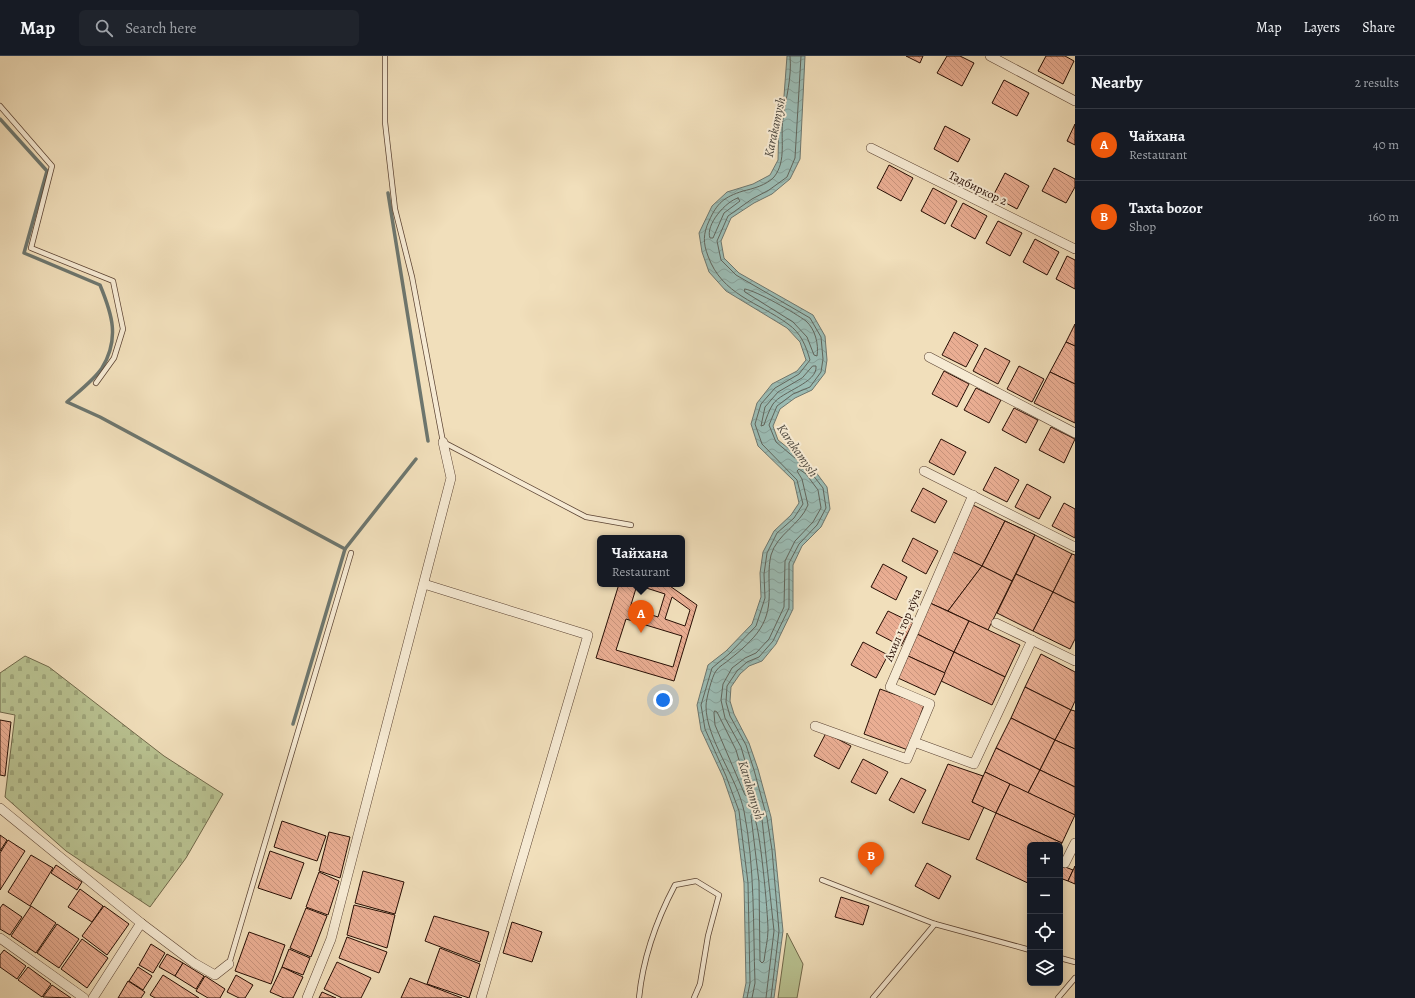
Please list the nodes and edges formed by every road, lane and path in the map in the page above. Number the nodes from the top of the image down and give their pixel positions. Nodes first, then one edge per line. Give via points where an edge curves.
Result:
1 (385, 56) edge
2 (990, 56) edge
3 (1075, 101) edge
4 (0, 106) edge
5 (871, 148) dead end
6 (1075, 249) edge
7 (929, 357) dead end
8 (96, 383) dead end
9 (1075, 433) edge
10 (443, 442) junction
11 (924, 471) dead end
12 (973, 496) junction
13 (631, 525) dead end
14 (1075, 547) edge
15 (351, 553) dead end
16 (424, 584) junction
17 (996, 623) dead end
18 (1032, 640) junction
19 (1075, 661) edge
20 (815, 726) dead end
21 (914, 742) junction
22 (0, 808) edge
23 (1075, 843) edge
24 (1065, 863) dead end
25 (822, 880) dead end
26 (141, 923) junction
27 (935, 924) junction
28 (0, 938) edge
29 (1027, 949) edge
30 (1063, 959) edge
31 (1075, 962) edge
32 (229, 964) joint
33 (1075, 978) edge
34 (84, 998) edge
35 (93, 998) edge
36 (306, 998) edge
37 (481, 998) edge
38 (640, 998) edge
39 (694, 998) edge
40 (873, 998) edge
41 (1058, 998) edge

1 - 10 lane via 385,122 395,209 412,277
2 - 3 street
4 - 8 lane via 52,166 31,248 114,281 123,329 114,358
5 - 6 street, Тадбиркор 2
7 - 9 street
10 - 13 lane via 586,517
10 - 16 street via 451,478
11 - 12 street
12 - 14 street
12 - 21 street, Ахил 1 тор кўча via 890,687 930,704
15 - 32 lane
16 - 36 street via 331,939
16 - 37 street via 588,635
17 - 18 street
18 - 19 street
18 - 21 street via 974,764
20 - 21 street, Ахил 1 тор кўча via 907,759
22 - 26 street
23 - 24 street
25 - 27 lane
26 - 32 street via 194,963 215,975
26 - 35 street
27 - 29 lane
27 - 40 lane
28 - 34 street
30 - 31 lane
33 - 41 lane
38 - 39 lane via 642,972 659,914 675,885 696,881 719,895 708,936 700,984

